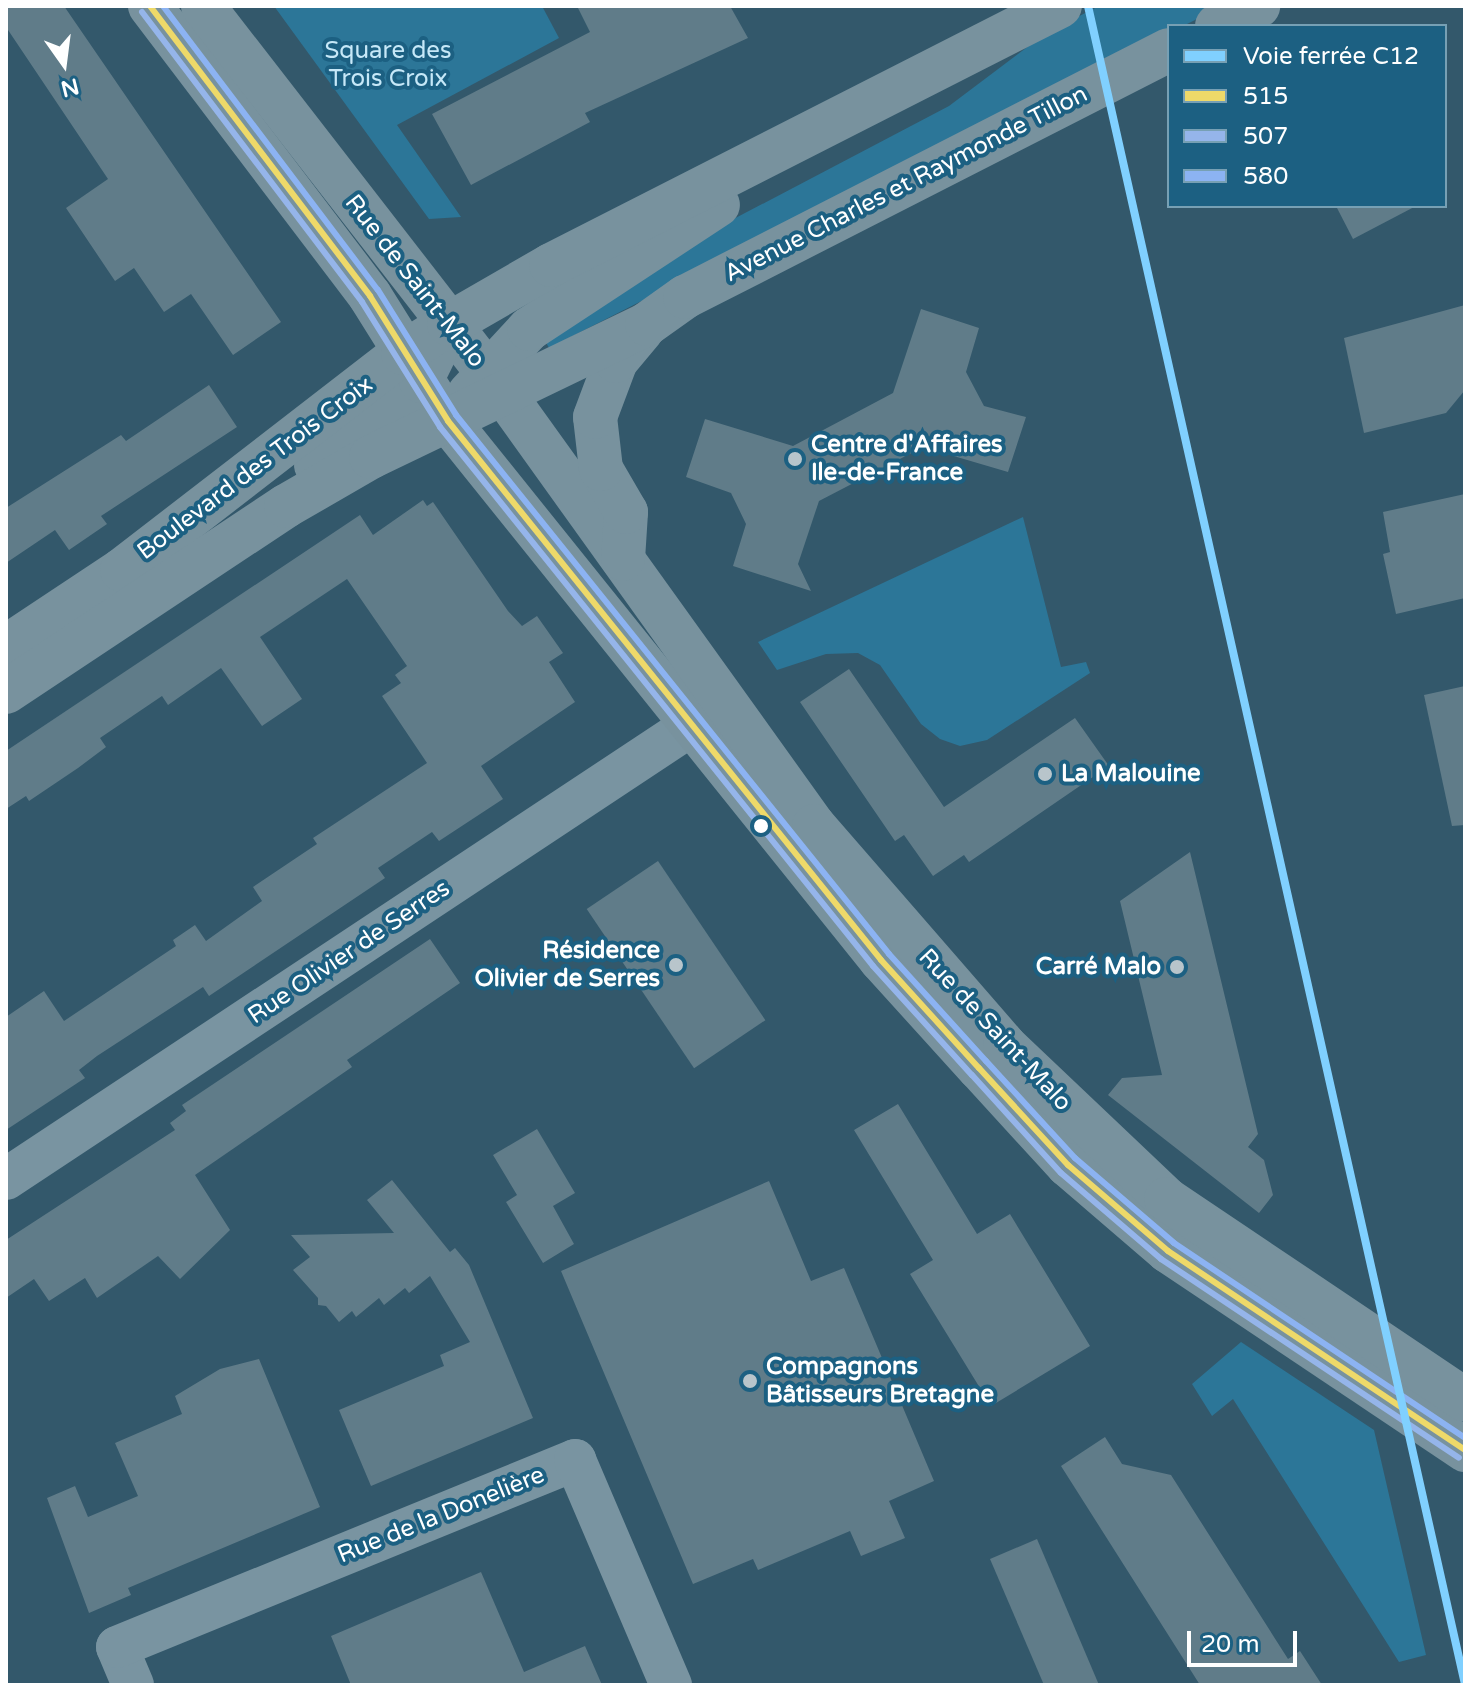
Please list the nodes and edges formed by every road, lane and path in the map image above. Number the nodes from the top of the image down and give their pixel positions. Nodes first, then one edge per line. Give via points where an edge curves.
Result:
1 (150, 6) edge
2 (203, 6) edge
3 (1060, 6) edge
4 (1258, 6) edge
5 (1221, 24) edge
6 (1160, 54) edge
7 (816, 130) junction
8 (449, 324) junction
9 (647, 324) junction
10 (412, 367) junction
11 (495, 383) junction
12 (448, 421) junction
13 (623, 559) junction
14 (198, 564) junction
15 (6, 647) edge
16 (6, 692) edge
17 (692, 725) junction
18 (992, 1057) junction
19 (6, 1179) edge
20 (1454, 1387) edge
21 (1462, 1447) edge
22 (133, 1685) edge
23 (671, 1685) edge

1 - 10 main road, Rue de Saint-Malo via 370,296
2 - 8 main road, Rue de Saint-Malo
3 - 7 main road, Avenue Charles et Raymonde Tillon
4 - 5 main road
6 - 9 main road, Avenue Charles et Raymonde Tillon via 685,297
7 - 8 main road, Avenue Charles et Raymonde Tillon via 539,270
7 - 11 main road, Avenue Charles et Raymonde Tillon via 697,221 550,313
8 - 10 main road, Boulevard des Trois Croix
8 - 11 main road, Rue de Saint-Malo
9 - 11 main road, Avenue Charles et Raymonde Tillon
9 - 13 main road, Avenue Charles et Raymonde Tillon via 616,361 595,417 601,469 626,512
10 - 12 main road, Rue de Saint-Malo
10 - 14 main road, Boulevard des Trois Croix
10 - 15 main road, Boulevard des Trois Croix
11 - 12 main road, Avenue Charles et Raymonde Tillon
11 - 13 main road, Rue de Saint-Malo
12 - 14 main road, Boulevard des Trois Croix via 371,457
12 - 17 main road, Rue de Saint-Malo
13 - 18 main road, Rue de Saint-Malo via 814,826
14 - 16 main road, Boulevard des Trois Croix
17 - 18 main road, Rue de Saint-Malo via 881,960
17 - 19 street, Rue Olivier de Serres
18 - 20 main road, Rue de Saint-Malo via 1166,1199 1324,1309
18 - 21 main road, Rue de Saint-Malo via 1068,1165 1168,1251
22 - 23 street, Rue de la Donelière via 117,1647 575,1460

